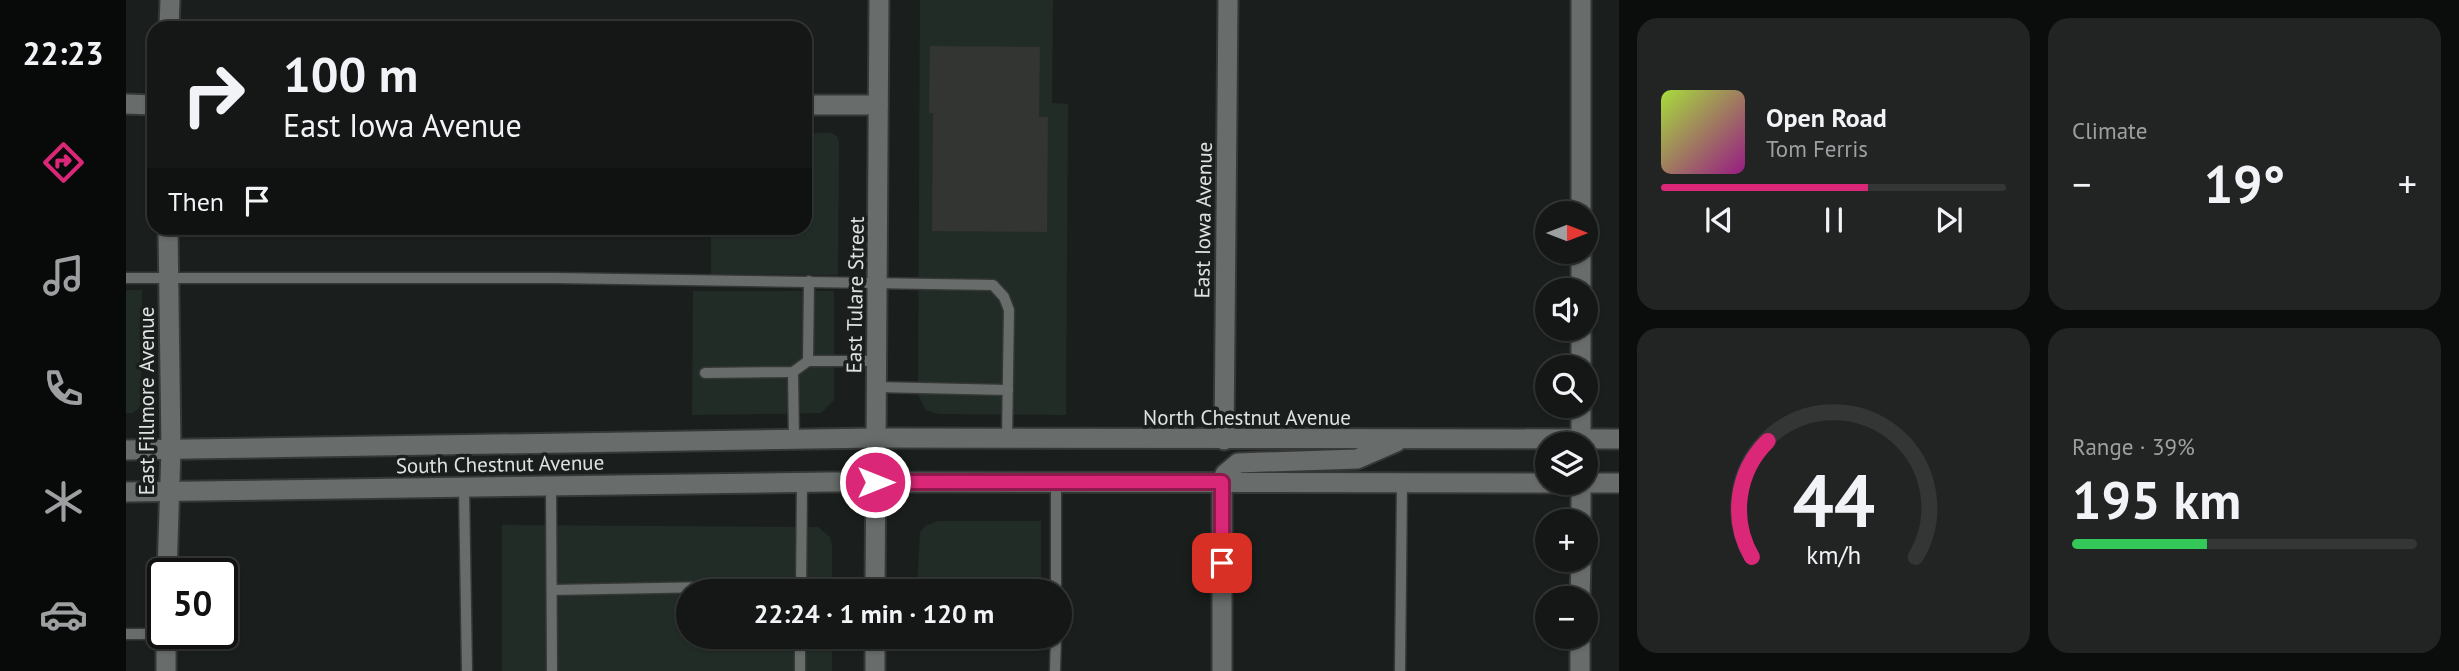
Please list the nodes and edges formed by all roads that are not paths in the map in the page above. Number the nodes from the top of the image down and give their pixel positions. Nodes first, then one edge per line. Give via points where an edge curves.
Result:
1 (170, 0) edge
2 (879, 0) edge
3 (1228, 0) edge
4 (1581, 0) edge
5 (169, 21) edge
6 (126, 104) edge
7 (147, 105) edge
8 (812, 105) edge
9 (878, 105) junction
10 (1581, 201) edge
11 (168, 235) edge
12 (126, 278) edge
13 (169, 278) junction
14 (809, 281) junction
15 (879, 282) junction
16 (807, 361) junction
17 (877, 361) junction
18 (793, 372) junction
19 (705, 373) dead end
20 (876, 387) junction
21 (1008, 390) junction
22 (875, 438) junction
23 (1007, 439) junction
24 (1619, 439) edge
25 (794, 440) junction
26 (1224, 440) junction
27 (1400, 440) junction
28 (1535, 441) edge
29 (1598, 441) edge
30 (171, 449) junction
31 (126, 450) edge
32 (875, 482) junction
33 (1056, 482) junction
34 (1222, 482) junction
35 (802, 483) junction
36 (1402, 483) junction
37 (1535, 483) edge
38 (1598, 483) edge
39 (1619, 483) edge
40 (551, 486) junction
41 (464, 487) junction
42 (169, 491) junction
43 (126, 492) edge
44 (167, 558) edge
45 (801, 579) edge
46 (875, 579) edge
47 (1056, 579) edge
48 (676, 589) edge
49 (552, 590) junction
50 (126, 634) edge
51 (147, 634) edge
52 (166, 649) edge
53 (800, 649) edge
54 (875, 649) edge
55 (1056, 649) edge
56 (1580, 649) edge
57 (166, 671) edge
58 (467, 671) edge
59 (552, 671) edge
60 (800, 671) edge
61 (875, 671) edge
62 (1055, 671) edge
63 (1223, 671) edge
64 (1400, 671) edge
65 (1580, 671) edge

1 - 5 main road
2 - 9 main road, East Tulare Street
3 - 26 main road, East Iowa Avenue
4 - 10 main road
6 - 7 main road
8 - 9 main road
9 - 15 main road, East Tulare Street
11 - 13 main road, East Fillmore Avenue
12 - 13 lane
13 - 14 lane
13 - 30 main road, East Fillmore Avenue
14 - 15 lane
14 - 16 lane
15 - 17 main road, East Tulare Street
15 - 21 lane via 993,285 1009,310
16 - 17 lane
16 - 18 lane
17 - 20 main road, East Tulare Street
18 - 19 lane
18 - 25 lane
20 - 21 lane
20 - 22 main road, East Tulare Street
21 - 23 lane
22 - 23 main road, North Chestnut Avenue
22 - 25 main road, South Chestnut Avenue
22 - 32 main road, East Tulare Street
23 - 26 main road, North Chestnut Avenue
24 - 29 main road, North Chestnut Avenue
25 - 30 main road, South Chestnut Avenue
26 - 27 main road, North Chestnut Avenue
27 - 28 main road, North Chestnut Avenue
27 - 34 main road via 1357,459 1238,463
30 - 31 main road, South Chestnut Avenue
30 - 42 main road, East Fillmore Avenue
32 - 33 main road
32 - 35 main road, South Chestnut Avenue
32 - 46 main road, East Tulare Street
33 - 34 main road
33 - 47 lane
34 - 36 main road
34 - 63 main road
35 - 40 main road, South Chestnut Avenue
35 - 45 lane
36 - 37 main road
36 - 64 lane
38 - 39 main road
40 - 41 main road, South Chestnut Avenue
40 - 49 lane
41 - 42 main road, South Chestnut Avenue
41 - 58 lane
42 - 43 main road, South Chestnut Avenue
42 - 44 main road, East Fillmore Avenue
48 - 49 lane
49 - 59 lane
50 - 51 lane
52 - 57 main road
53 - 60 lane
54 - 61 main road
55 - 62 lane
56 - 65 main road

